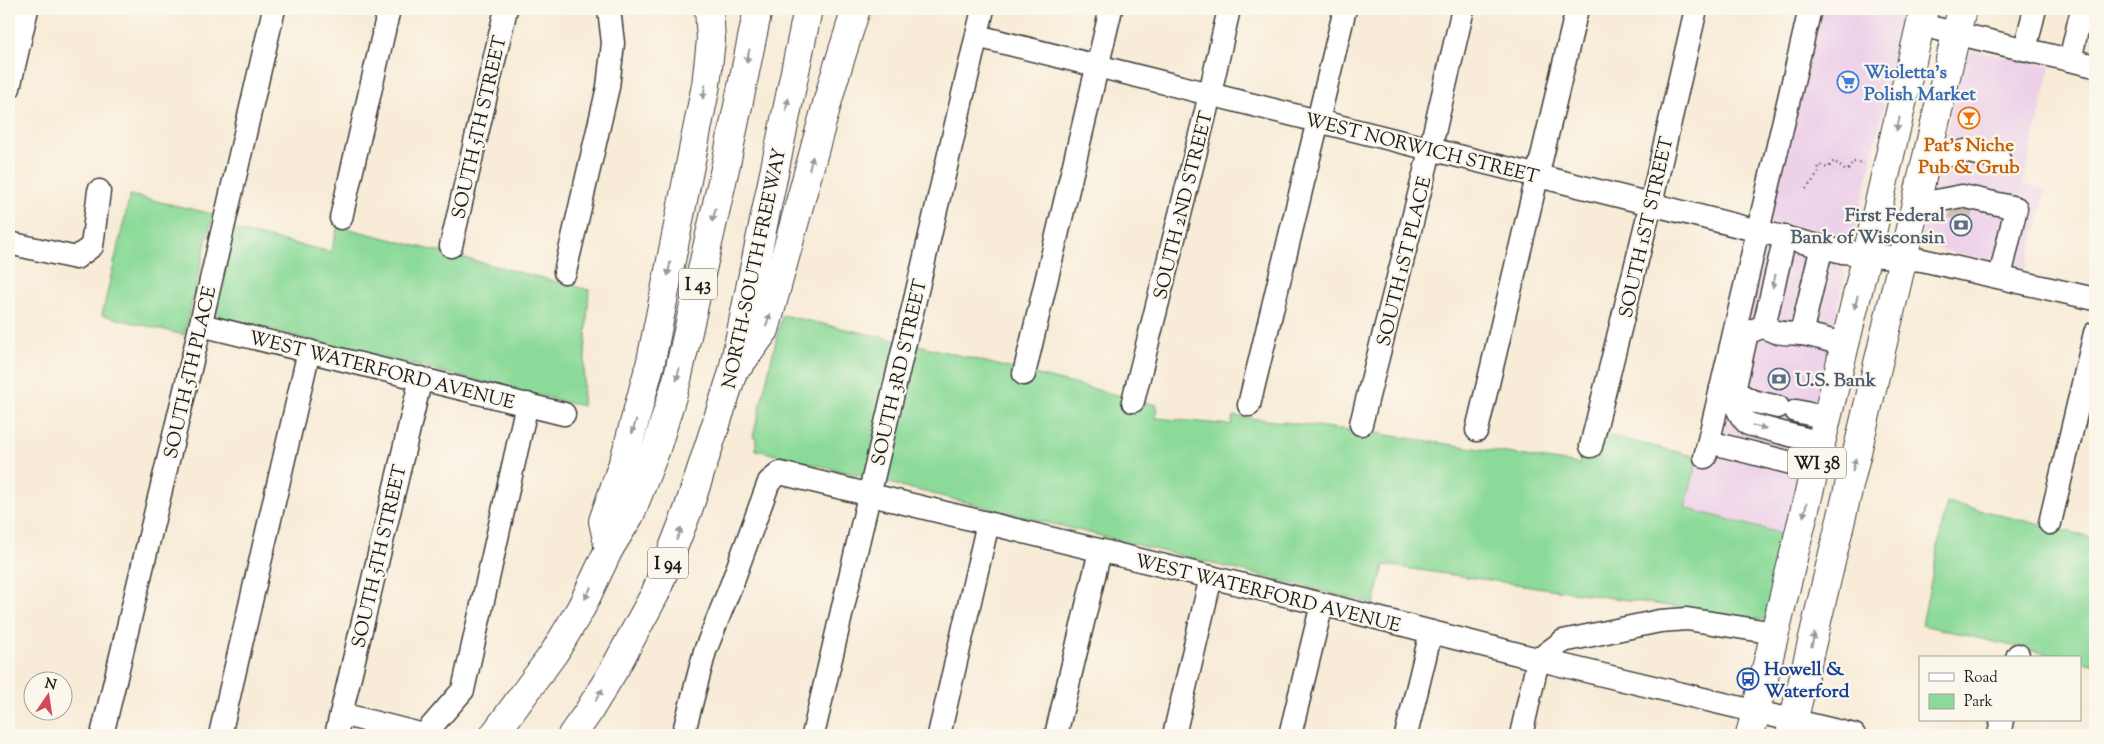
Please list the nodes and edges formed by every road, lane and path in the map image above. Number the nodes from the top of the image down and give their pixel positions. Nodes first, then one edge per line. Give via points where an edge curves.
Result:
1 (27, 9) edge
2 (274, 9) edge
3 (390, 9) edge
4 (506, 9) edge
5 (609, 9) edge
6 (709, 9) edge
7 (758, 9) edge
8 (808, 9) edge
9 (856, 9) edge
10 (983, 9) edge
11 (1110, 9) edge
12 (1229, 9) edge
13 (1345, 9) edge
14 (1463, 9) edge
15 (1577, 9) edge
16 (1696, 9) edge
17 (1810, 9) edge
18 (2035, 9) edge
19 (2082, 9) edge
20 (1923, 17) edge
21 (1959, 21) edge
22 (15, 35) edge
23 (977, 36) junction
24 (2025, 50) junction
25 (2070, 60) junction
26 (1097, 66) junction
27 (2095, 66) edge
28 (9, 88) edge
29 (1210, 94) junction
30 (1319, 121) junction
31 (1431, 149) junction
32 (1928, 153) junction
33 (1999, 159) dead end
34 (1864, 163) dead end
35 (1538, 176) junction
36 (1806, 189) dead end
37 (99, 192) dead end
38 (1935, 202) junction
39 (1651, 204) junction
40 (2009, 207) junction
41 (1980, 214) tunnel mouth
42 (340, 218) dead end
43 (1758, 231) junction
44 (1785, 237) junction
45 (9, 243) edge
46 (450, 246) dead end
47 (1822, 246) junction
48 (1867, 254) junction
49 (1903, 258) junction
50 (565, 272) dead end
51 (2000, 277) junction
52 (2095, 299) edge
53 (201, 326) junction
54 (1764, 326) junction
55 (2095, 333) edge
56 (1801, 334) junction
57 (1846, 345) junction
58 (309, 350) junction
59 (1024, 374) dead end
60 (732, 375) junction
61 (420, 378) junction
62 (1728, 390) junction
63 (1133, 400) dead end
64 (527, 404) junction
65 (1249, 405) dead end
66 (564, 414) dead end
67 (1361, 424) dead end
68 (1477, 430) dead end
69 (1824, 430) junction
70 (1592, 446) dead end
71 (1815, 469) junction
72 (869, 494) junction
73 (988, 523) junction
74 (2050, 523) dead end
75 (609, 549) junction
76 (1100, 551) junction
77 (1211, 578) junction
78 (1322, 604) junction
79 (1431, 632) junction
80 (1775, 633) junction
81 (1538, 660) junction
82 (2002, 722) edge
83 (1753, 724) edge
84 (338, 725) edge
85 (1792, 728) edge
86 (102, 735) edge
87 (220, 735) edge
88 (494, 735) edge
89 (572, 735) edge
90 (683, 735) edge
91 (813, 735) edge
92 (939, 735) edge
93 (1056, 735) edge
94 (1174, 735) edge
95 (1290, 735) edge
96 (1406, 735) edge
97 (1521, 735) edge
98 (1854, 735) edge
99 (1999, 735) edge

1 - 22 street
2 - 53 street, SOUTH 5TH PLACE
3 - 42 street
4 - 46 street, SOUTH 5TH STREET
5 - 50 street via 613,43 608,87
6 -> 75 main road via 706,85 651,361 625,457 602,521
7 -> 75 main road, I 43 via 677,380 656,449 630,515
60 -> 8 main road, NORTH-SOUTH FREEWAY / I 94
60 -> 9 main road via 764,330
10 - 23 street, SOUTH 3RD STREET
11 - 26 street
12 - 29 street, SOUTH 2ND STREET
13 - 30 street
14 - 31 street, SOUTH 1ST PLACE
15 - 35 street
16 - 39 street, SOUTH 1ST STREET
17 - 43 street
18 - 24 street
19 - 25 street
20 - 21 street
20 -> 48 main road, WI 38
21 - 24 street
21 - 32 main road, WI 38
22 - 28 street
23 - 26 street, WEST NORWICH STREET
23 - 72 street, SOUTH 3RD STREET
24 - 25 street
25 - 27 street
26 - 29 street, WEST NORWICH STREET
26 - 59 street
29 - 30 street, WEST NORWICH STREET
29 - 63 street, SOUTH 2ND STREET
30 - 31 street, WEST NORWICH STREET
30 - 65 street
31 - 35 street, WEST NORWICH STREET
31 - 67 street, SOUTH 1ST PLACE
32 - 33 street via 1946,156 1965,151
32 - 38 main road, WI 38
34 - 36 path via 1853,162 1846,171 1834,161 1828,168 1818,165 1818,174
35 - 39 street, WEST NORWICH STREET
35 - 68 street
37 - 45 street via 92,246 76,258
38 - 40 street via 1962,196
38 - 49 main road, WI 38
39 - 43 street, WEST NORWICH STREET
39 - 70 street, SOUTH 1ST STREET
40 - 41 street
40 - 51 street
43 - 44 street, WEST NORWICH STREET
43 - 62 street
44 - 47 street, WEST NORWICH STREET
44 -> 54 street
47 - 48 street, WEST NORWICH STREET
47 - 56 street
48 - 49 street, WEST NORWICH STREET
48 -> 57 main road, WI 38
49 - 51 street, WEST NORWICH STREET
85 -> 49 main road, WI 38
51 - 52 street, WEST NORWICH STREET
53 - 58 street, WEST WATERFORD AVENUE
53 - 86 street, SOUTH 5TH PLACE
54 - 56 street via 1791,335
54 - 62 street via 1747,333
55 - 74 street
56 - 57 street
57 - 69 main road, WI 38
58 - 61 street, WEST WATERFORD AVENUE
58 - 87 street
89 -> 60 main road, NORTH-SOUTH FREEWAY / I 94 via 592,706 655,594 688,510
61 - 64 street, WEST WATERFORD AVENUE
61 - 84 street, SOUTH 5TH STREET
62 - 69 street via 1752,401 1787,409
62 -> 69 street via 1740,416 1748,424
62 - 71 street via 1707,449
64 - 66 street, WEST WATERFORD AVENUE
64 - 84 street via 463,690 424,735
69 - 71 main road, WI 38
71 -> 80 main road, WI 38
72 - 73 street, WEST WATERFORD AVENUE
72 - 90 street, WEST WATERFORD AVENUE via 780,473 769,482 705,650
72 - 91 street, SOUTH 3RD STREET
73 - 76 street, WEST WATERFORD AVENUE
73 - 92 street
75 -> 88 main road via 581,608 554,653
76 - 77 street, WEST WATERFORD AVENUE
76 - 93 street
77 - 78 street, WEST WATERFORD AVENUE
77 - 94 street
78 - 79 street, WEST WATERFORD AVENUE
78 - 95 street
79 - 81 street, WEST WATERFORD AVENUE
79 - 96 street
80 - 81 street via 1687,619 1660,621 1563,641
80 - 83 main road, WI 38
81 - 83 street, WEST WATERFORD AVENUE
81 - 97 street
82 - 99 street
83 - 85 street, WEST WATERFORD AVENUE
85 - 98 street, WEST WATERFORD AVENUE

